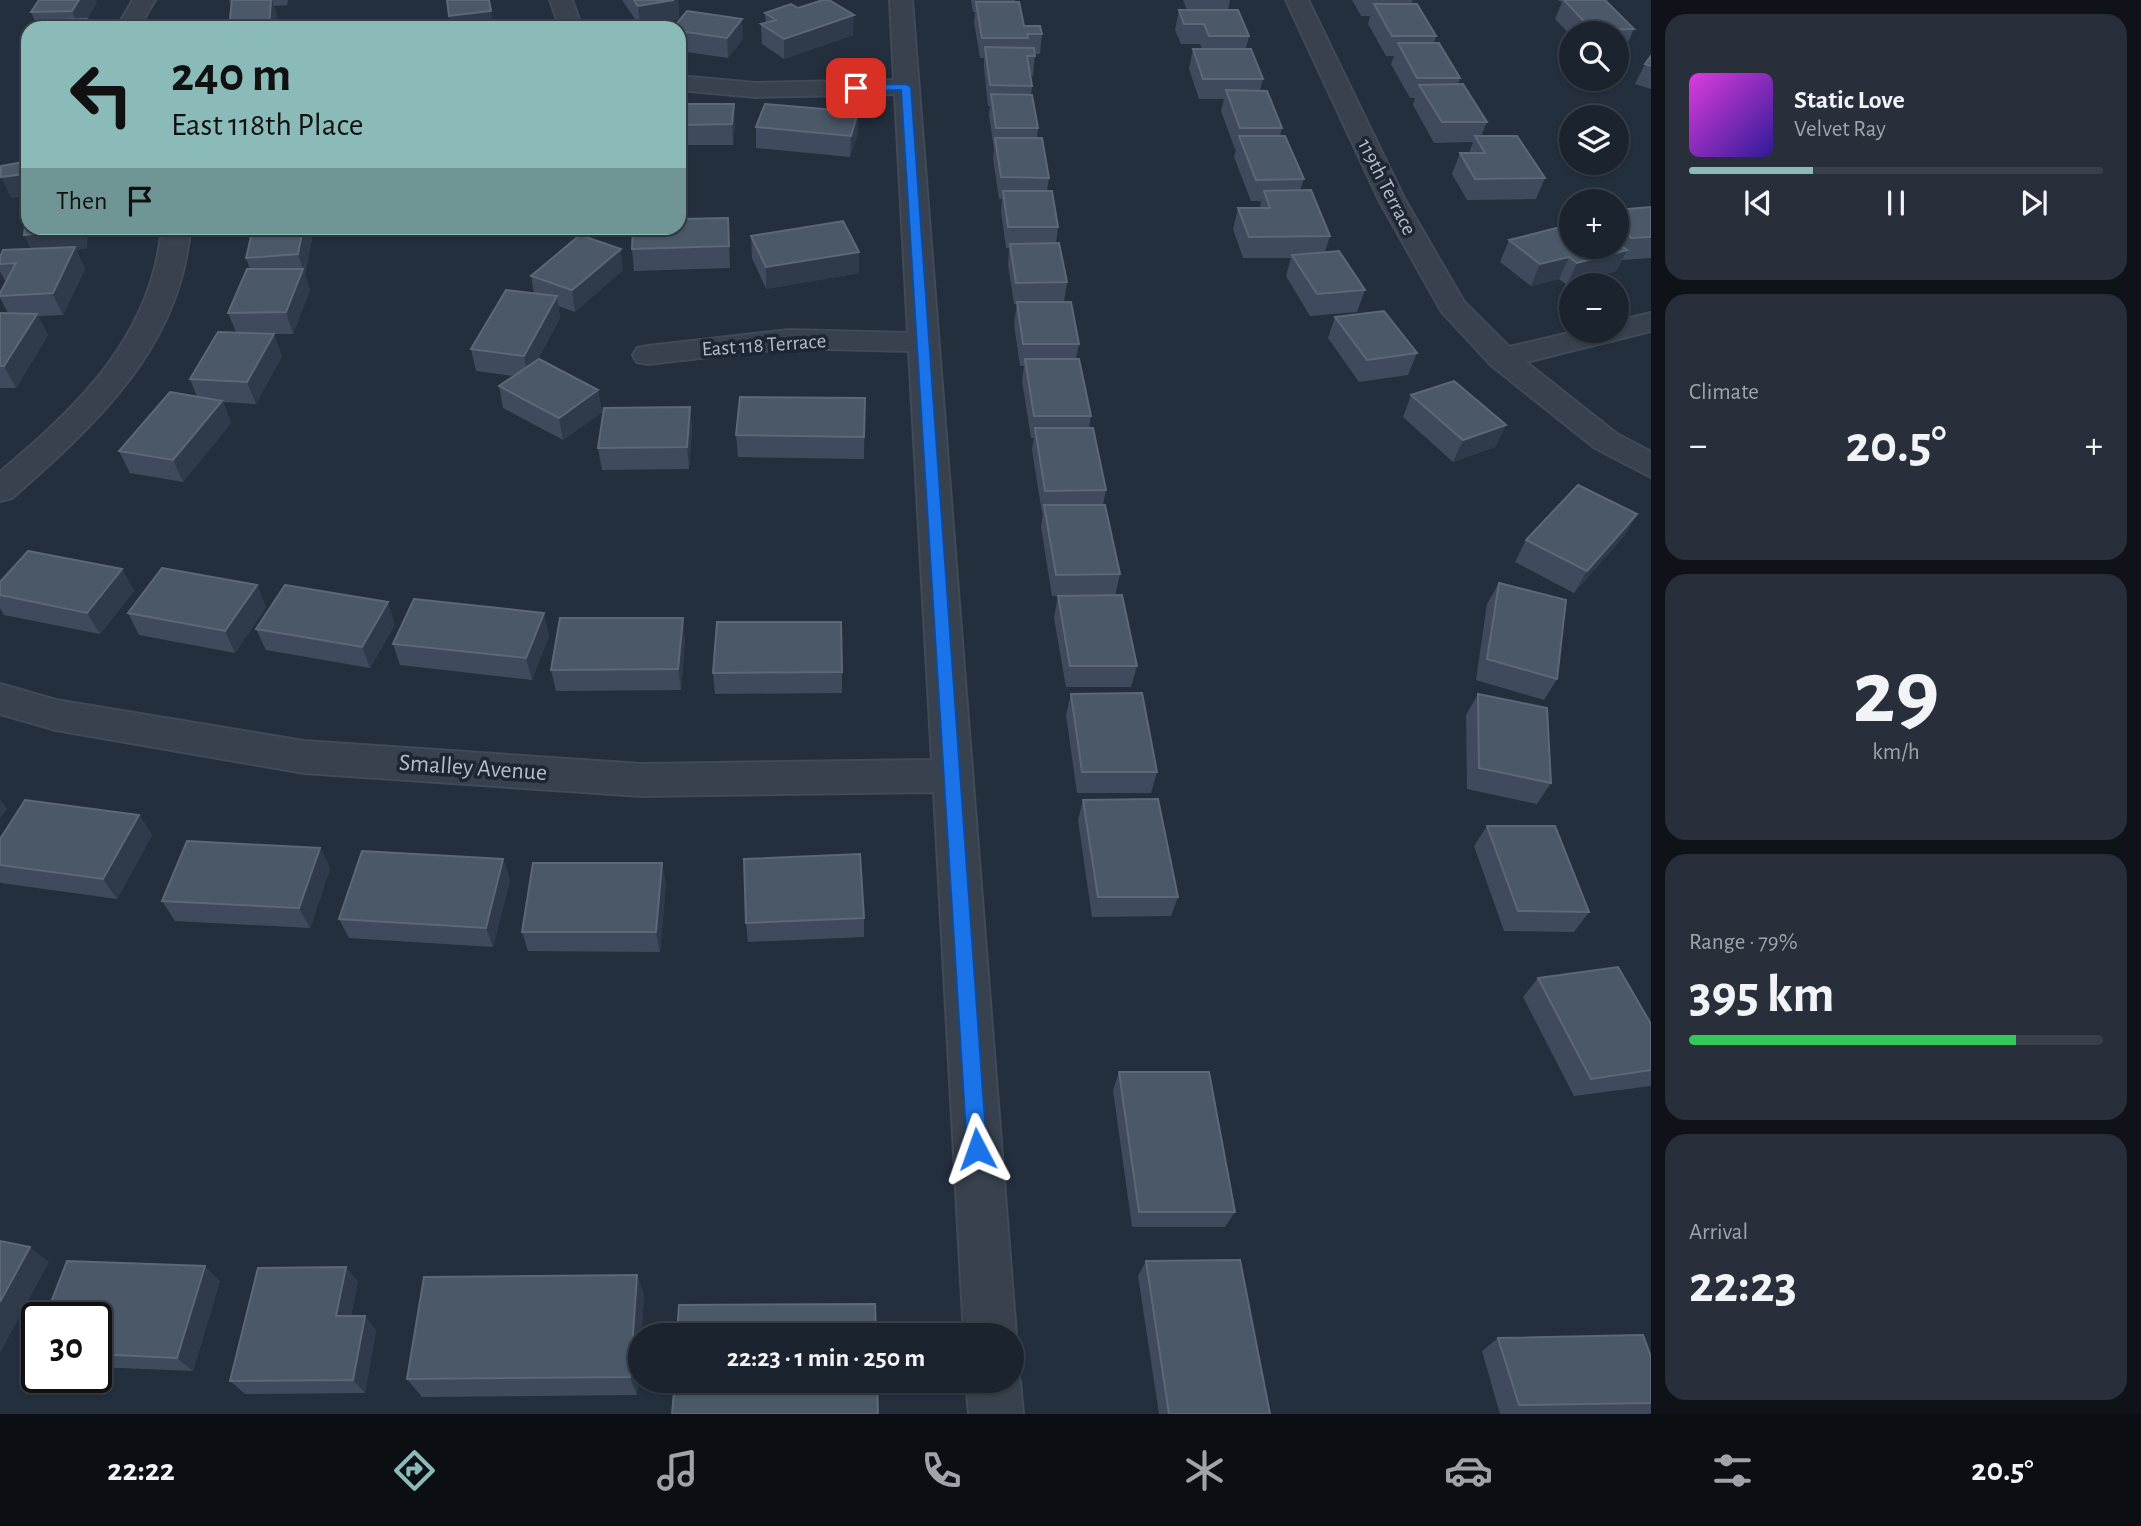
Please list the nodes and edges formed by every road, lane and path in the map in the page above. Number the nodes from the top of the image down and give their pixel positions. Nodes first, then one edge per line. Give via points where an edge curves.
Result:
1 (144, 0) edge
2 (561, 0) edge
3 (901, 0) edge
4 (1297, 0) edge
5 (132, 21) edge
6 (568, 21) edge
7 (686, 84) edge
8 (906, 87) junction
9 (176, 235) edge
10 (1651, 322) edge
11 (1629, 327) edge
12 (922, 342) junction
13 (1563, 343) edge
14 (648, 355) dead end
15 (1502, 358) junction
16 (1651, 466) edge
17 (0, 490) edge
18 (0, 699) edge
19 (951, 776) junction
20 (989, 1323) edge
21 (994, 1393) edge
22 (996, 1414) edge

1 - 5 street
2 - 6 street
3 - 8 street
4 - 15 street, 119th Terrace via 1392,200 1452,306
7 - 8 street via 755,90
8 - 12 street
9 - 17 street via 162,298 132,356 77,423
10 - 11 street
12 - 14 street, East 118 Terrace via 789,340
12 - 19 street
13 - 15 street
15 - 16 street, 119th Terrace via 1606,441
18 - 19 street, Smalley Avenue via 56,715 304,757 642,780
19 - 20 street
21 - 22 street

